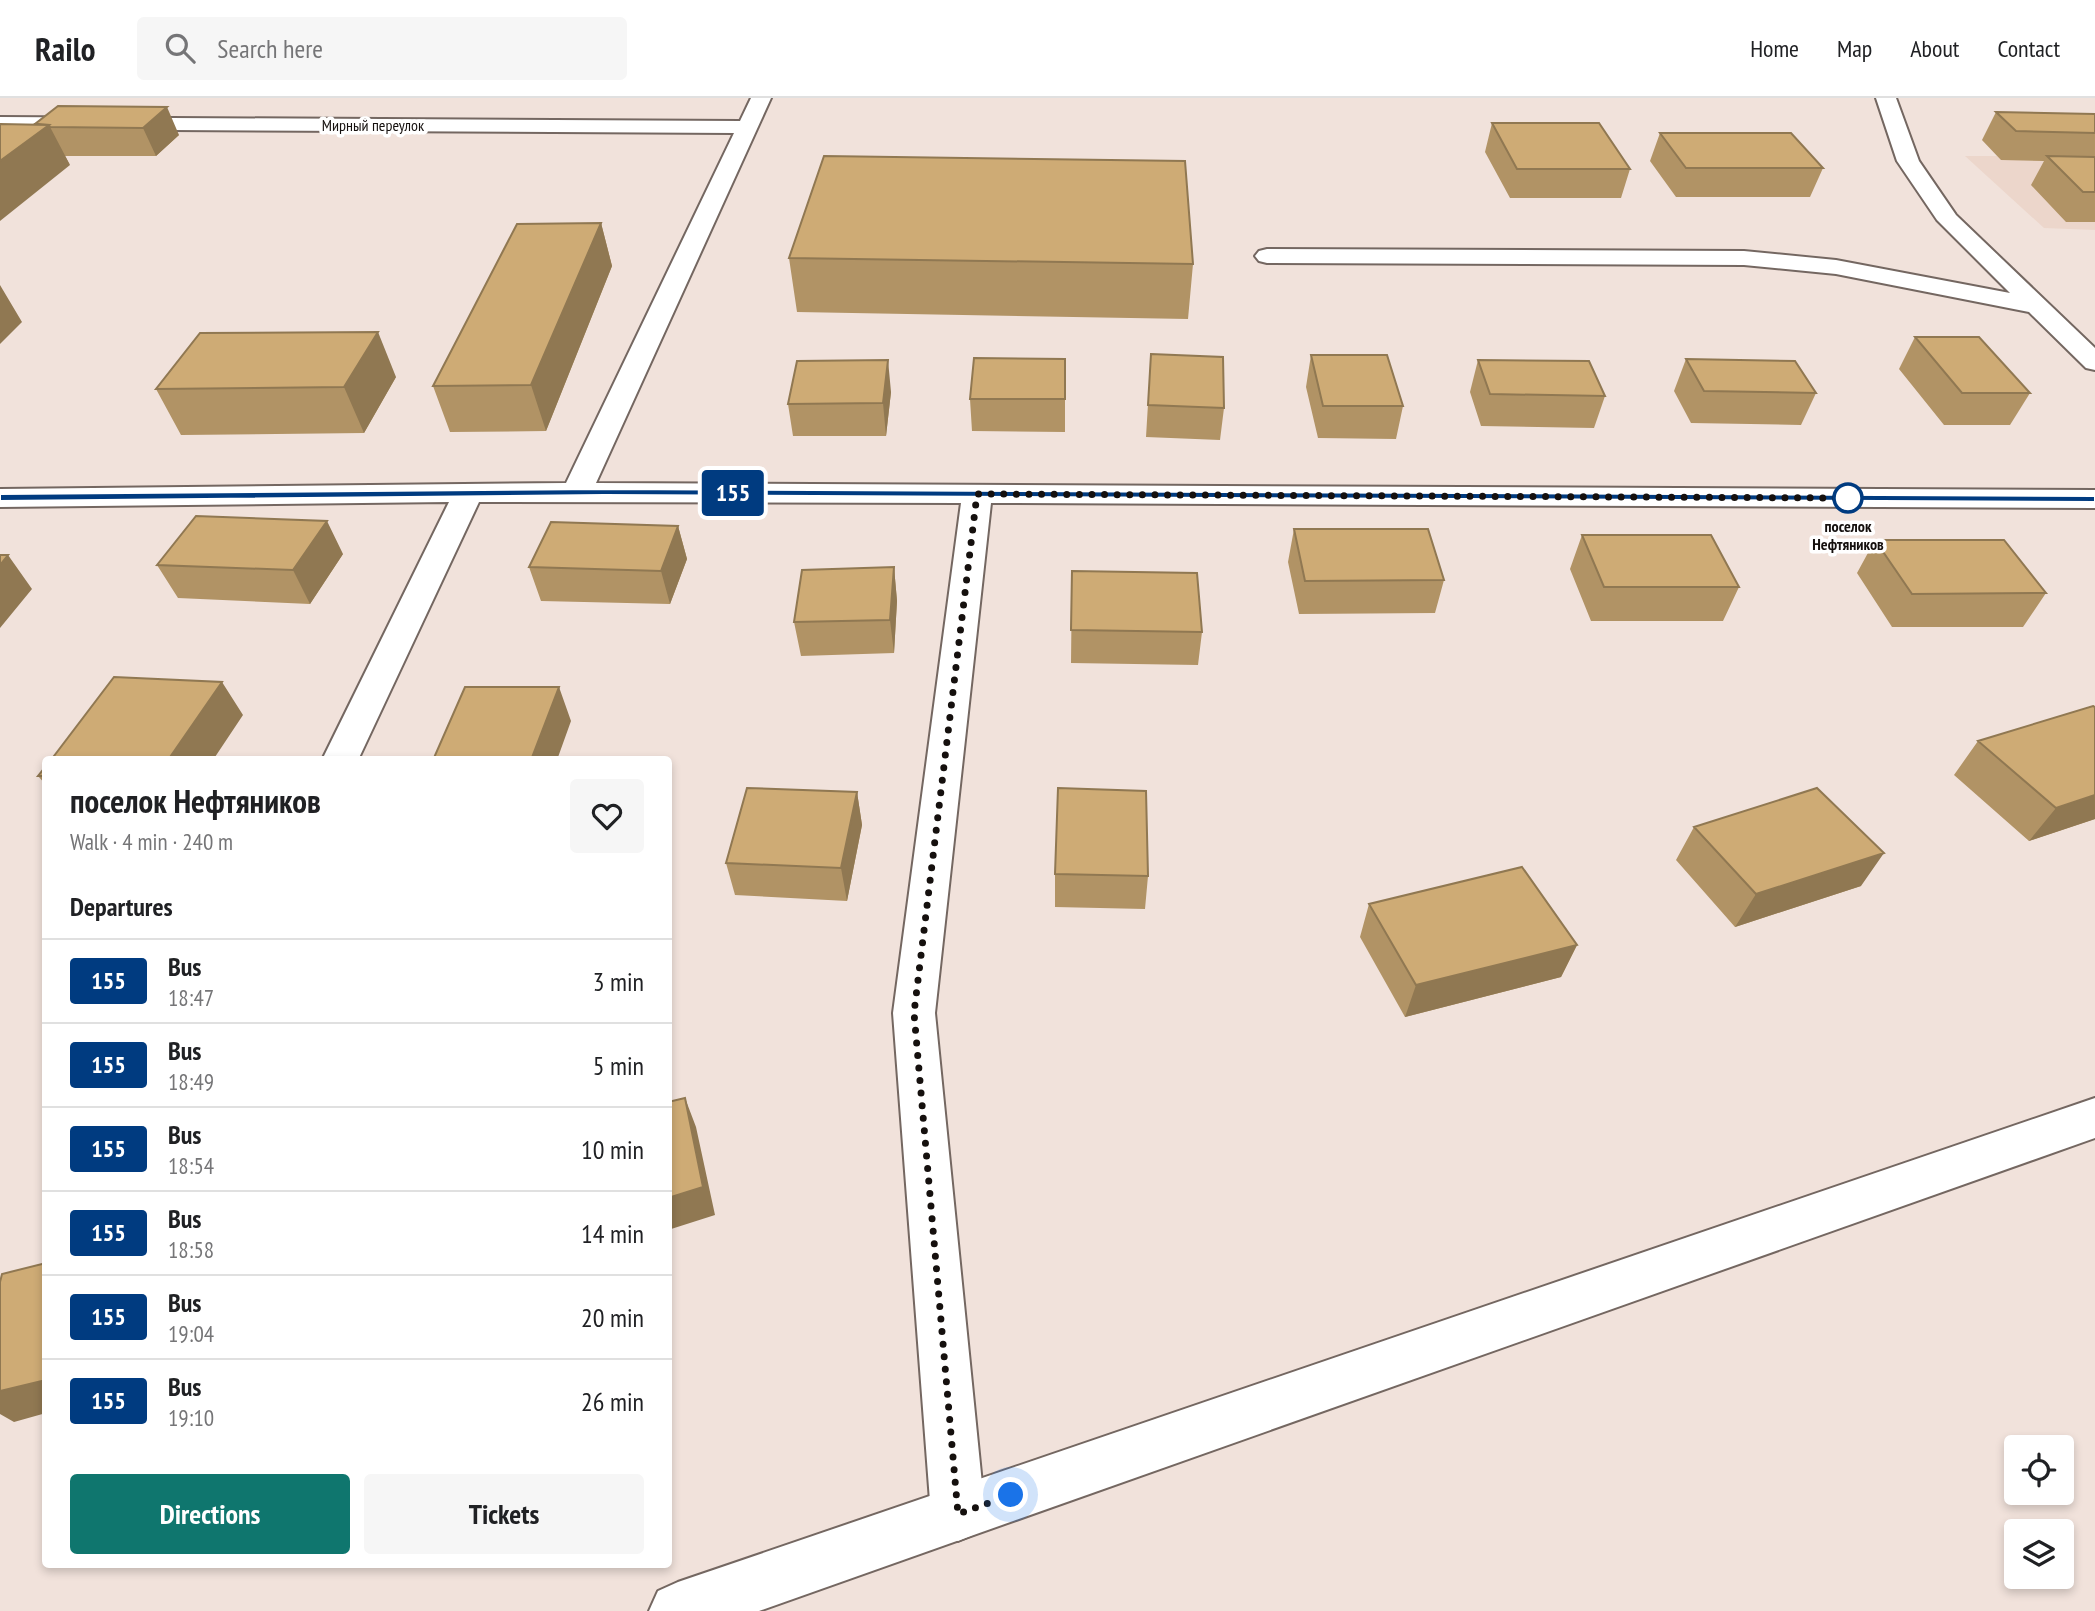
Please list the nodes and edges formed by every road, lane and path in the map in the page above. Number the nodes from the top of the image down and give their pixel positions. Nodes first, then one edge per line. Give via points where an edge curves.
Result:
1 (761, 98) edge
2 (1886, 98) edge
3 (391, 107) dead end
4 (0, 123) edge
5 (377, 125) junction
6 (746, 127) junction
7 (1266, 256) dead end
8 (2037, 306) junction
9 (2095, 362) edge
10 (578, 492) junction
11 (468, 494) junction
12 (977, 494) junction
13 (0, 498) edge
14 (2095, 499) edge
15 (342, 756) edge
16 (2095, 1118) edge
17 (958, 1514) junction
18 (678, 1611) edge

1 - 6 street
2 - 8 street via 1908,161 1948,220
3 - 5 street
4 - 5 street, Мирный переулок
5 - 6 street, Мирный переулок
6 - 10 street
7 - 8 street via 1744,258 1836,268
8 - 9 street
10 - 11 street
10 - 12 street
11 - 13 street
11 - 15 street
12 - 14 street
12 - 17 street via 914,1013
16 - 17 street
17 - 18 street

